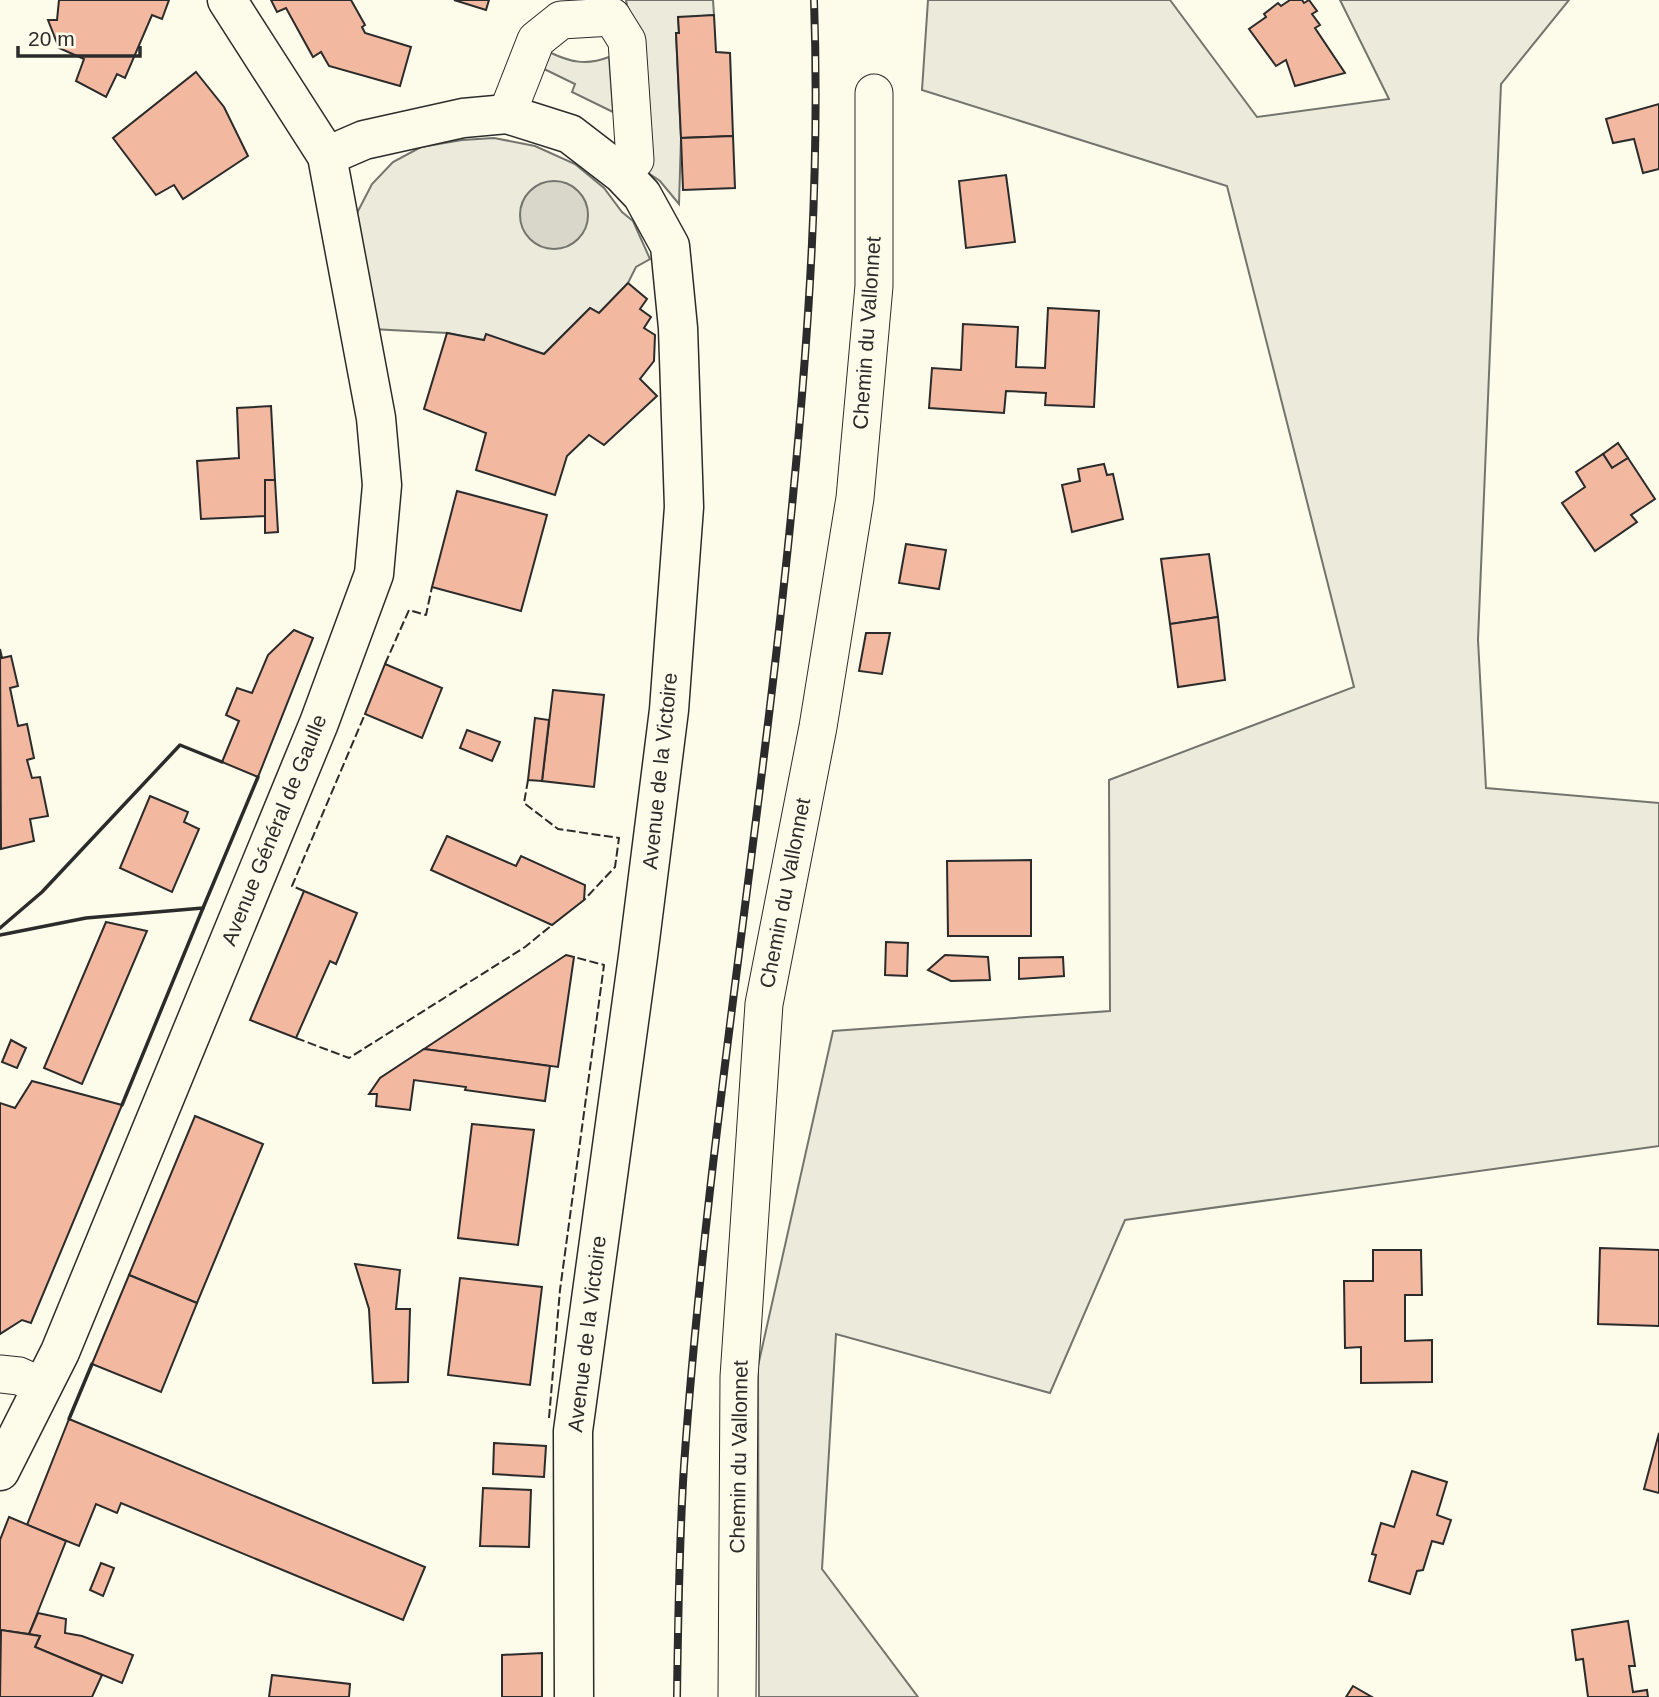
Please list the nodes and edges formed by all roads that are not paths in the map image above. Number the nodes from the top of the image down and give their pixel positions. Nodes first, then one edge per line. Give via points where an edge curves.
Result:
1 (226, 0) edge
2 (614, 8) edge
3 (559, 10) edge
4 (874, 93) dead end
5 (507, 114) junction
6 (327, 156) junction
7 (622, 174) junction
8 (0, 1374) edge
9 (41, 1386) junction
10 (0, 1472) edge
11 (574, 1697) edge
12 (737, 1697) edge

1 - 6 street
2 - 3 street
2 - 7 street via 628,41 632,97 635,160
3 - 5 street via 536,40
4 - 12 street, Chemin du Vallonnet via 874,286 855,498 818,727 764,1004 739,1377
5 - 6 street, Avenue de la Victoire via 463,118 364,140
5 - 7 street, Avenue de la Victoire via 570,134
6 - 9 street, Avenue Général de Gaulle via 376,418 382,485 374,574 313,736 60,1352
7 - 11 street, Avenue de la Victoire via 642,195 670,246 678,328 684,507 669,710 573,1431
8 - 9 street
9 - 10 street, Avenue Général de Gaulle

